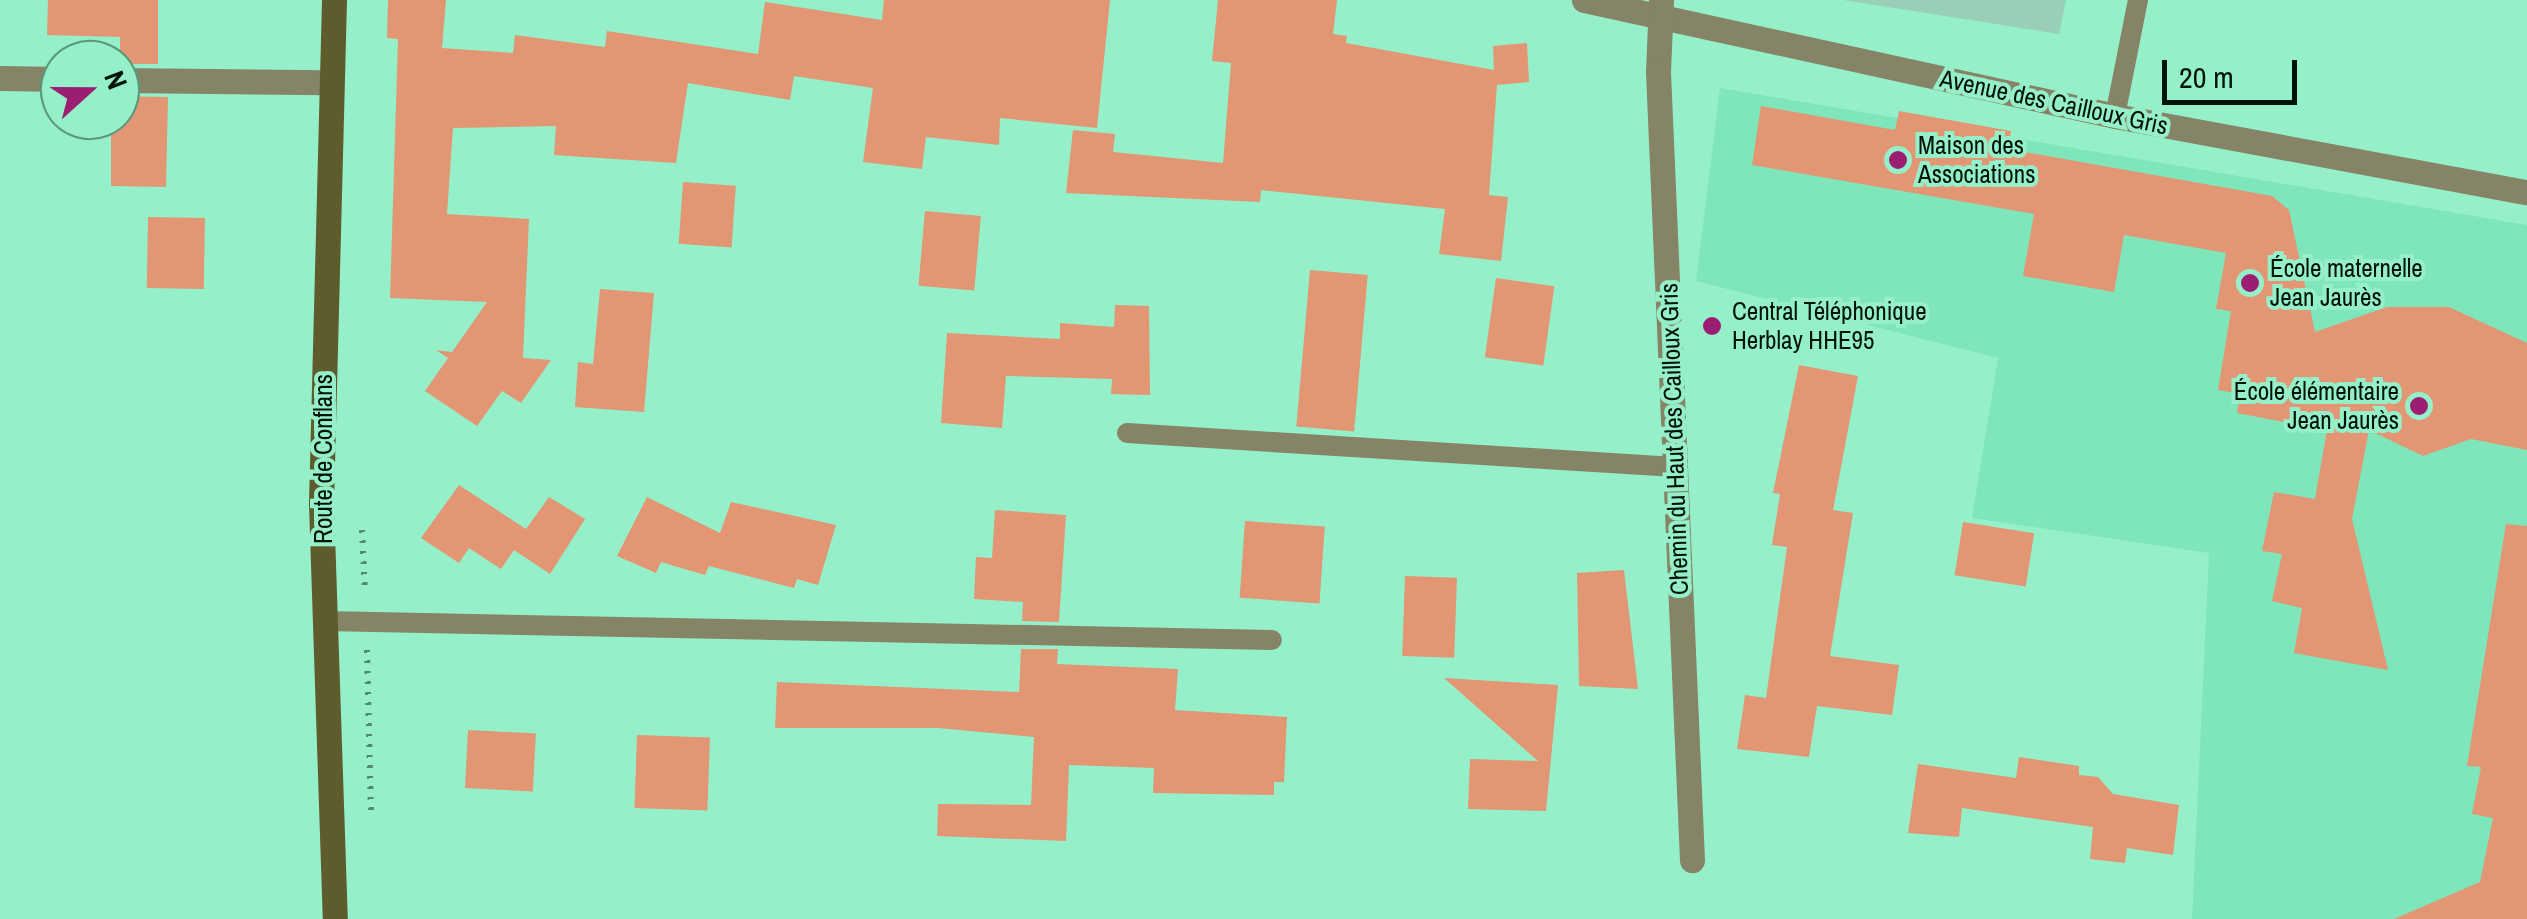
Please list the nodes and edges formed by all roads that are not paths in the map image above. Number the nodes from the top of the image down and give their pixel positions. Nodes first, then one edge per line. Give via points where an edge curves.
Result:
1 (334, 0) edge
2 (1584, 0) edge
3 (2138, 0) edge
4 (1660, 9) edge
5 (0, 78) edge
6 (40, 79) edge
7 (140, 80) edge
8 (328, 82) junction
9 (2115, 116) junction
10 (2527, 192) edge
11 (1127, 433) dead end
12 (1675, 467) junction
13 (325, 621) junction
14 (1272, 640) dead end
15 (1692, 860) dead end
16 (335, 919) edge

1 - 8 main road, Route de Conflans
2 - 4 street, Avenue des Cailloux Gris
3 - 9 lane
4 - 9 street, Avenue des Cailloux Gris
4 - 12 street, Chemin du Haut des Cailloux Gris
5 - 6 street
7 - 8 street
8 - 13 main road, Route de Conflans
9 - 10 street, Avenue des Cailloux Gris
11 - 12 lane
12 - 15 street, Chemin du Haut des Cailloux Gris
13 - 14 lane
13 - 16 main road, Route de Conflans

